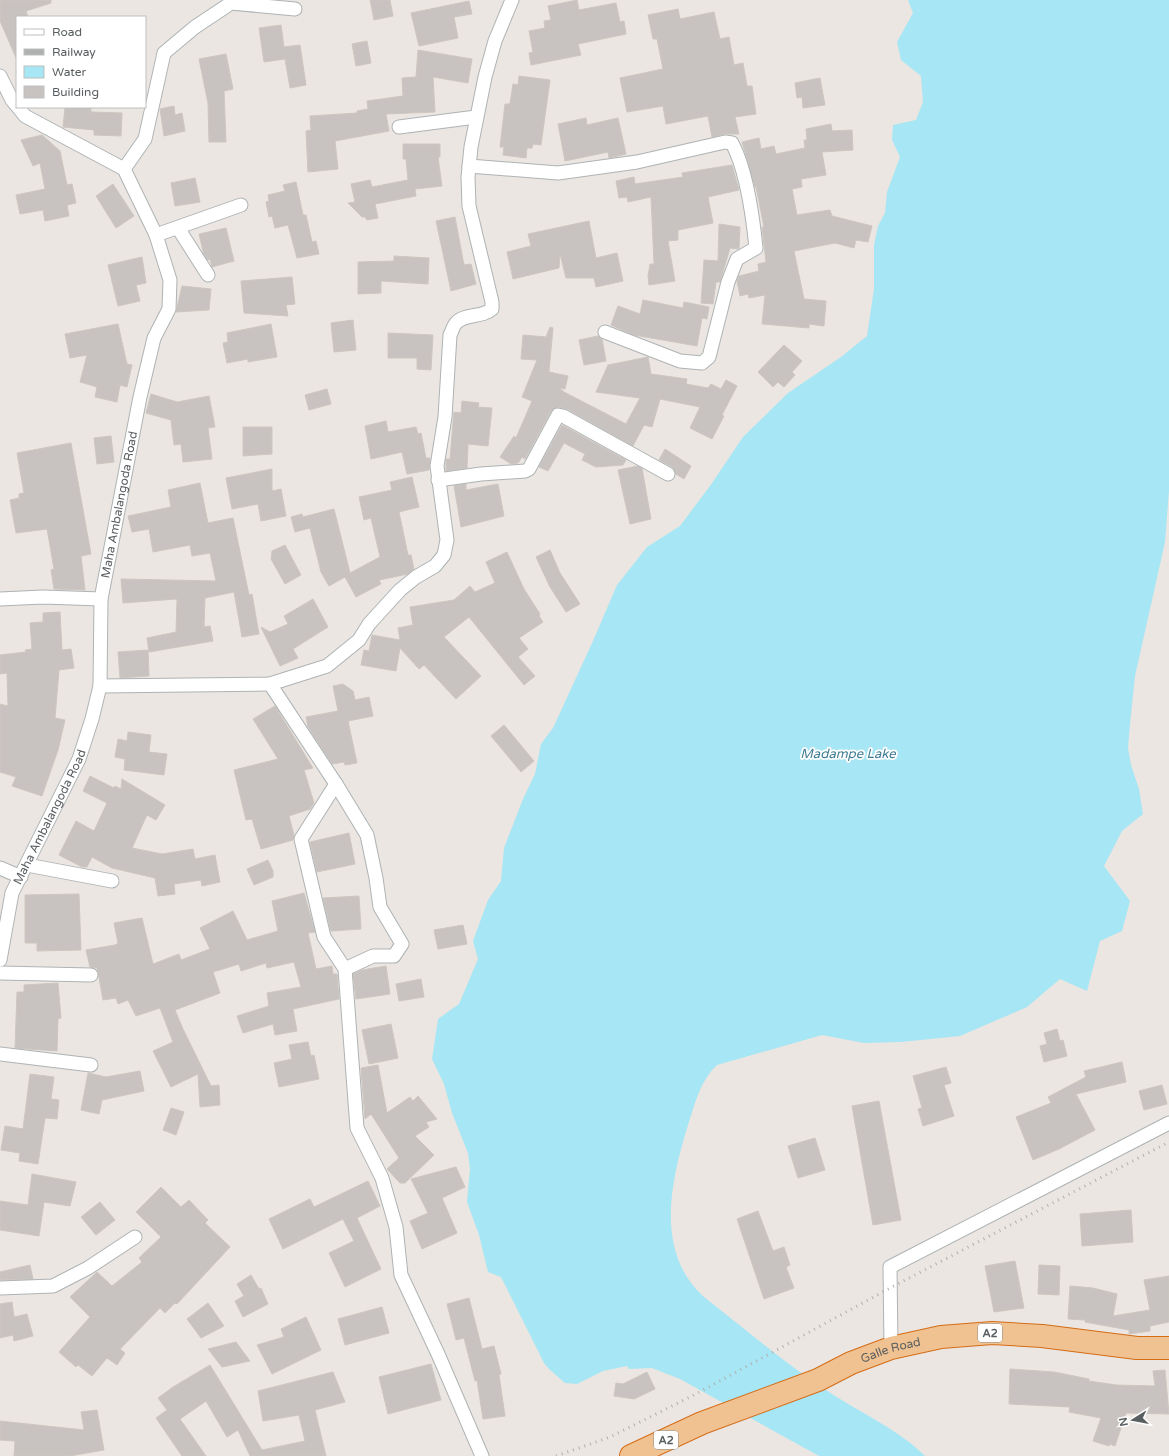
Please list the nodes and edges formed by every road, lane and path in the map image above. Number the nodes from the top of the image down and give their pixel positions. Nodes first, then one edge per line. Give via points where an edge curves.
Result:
1 (512, 0) edge
2 (231, 2) edge
3 (295, 9) dead end
4 (1, 80) edge
5 (16, 104) edge
6 (19, 108) edge
7 (476, 117) junction
8 (399, 127) dead end
9 (469, 166) junction
10 (124, 169) junction
11 (241, 205) dead end
12 (178, 228) junction
13 (156, 235) junction
14 (208, 275) dead end
15 (605, 332) dead end
16 (668, 474) dead end
17 (438, 480) junction
18 (0, 599) edge
19 (101, 599) junction
20 (270, 684) junction
21 (100, 686) junction
22 (336, 784) junction
23 (0, 868) edge
24 (24, 871) junction
25 (112, 881) dead end
26 (0, 960) edge
27 (345, 968) junction
28 (0, 973) edge
29 (92, 975) dead end
30 (0, 1054) edge
31 (91, 1065) dead end
32 (1169, 1123) edge
33 (135, 1238) dead end
34 (0, 1288) edge
35 (891, 1348) junction
36 (1169, 1348) edge
37 (642, 1454) edge
38 (482, 1456) edge

1 - 7 street via 495,41
2 - 3 street
2 - 10 street via 164,53 145,139
4 - 5 street
6 - 10 street via 26,116
7 - 8 street
7 - 9 street
9 - 15 street via 558,173 637,162 732,142 741,170 756,248 737,259 728,282 709,357 702,363 680,361
9 - 17 street via 469,206 492,309 465,317 456,323 450,335 445,417 437,466
10 - 13 street, Maha Ambalangoda Road
11 - 12 street
12 - 13 street
12 - 14 street
13 - 19 street, Maha Ambalangoda Road via 170,280 169,309 154,338 140,397
16 - 17 street via 558,415 526,471
17 - 20 street via 447,540 444,555 435,566 400,590 369,624 359,640 344,654 327,666
18 - 19 street
19 - 21 street, Maha Ambalangoda Road
20 - 21 street
20 - 22 street
21 - 24 street, Maha Ambalangoda Road via 78,759
22 - 27 street via 301,839 324,937
22 - 27 street via 367,836 380,907 402,944 394,956 372,956
23 - 24 street
24 - 25 street
24 - 26 street, Maha Ambalangoda Road via 12,893
27 - 38 street via 357,1128 382,1178 396,1227 401,1275
28 - 29 street
30 - 31 street
32 - 35 street via 890,1267
33 - 34 street via 88,1268 53,1286
35 - 36 highway, Galle Road / A2 via 941,1337 992,1333 1042,1336 1137,1348
35 - 37 highway, Galle Road / A2 via 851,1362 818,1380 702,1423

